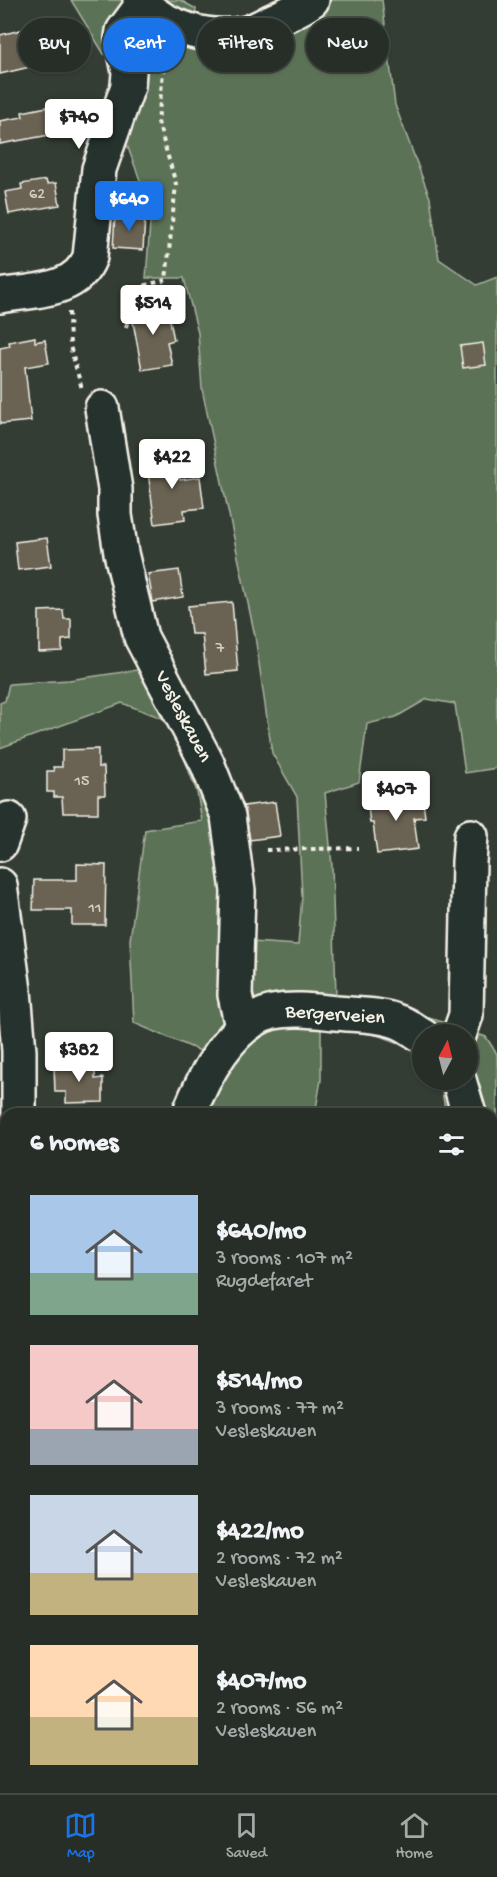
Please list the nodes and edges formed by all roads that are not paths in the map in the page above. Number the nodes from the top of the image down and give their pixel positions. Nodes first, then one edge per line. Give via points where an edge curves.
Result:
1 (312, 0) edge
2 (142, 2) edge
3 (0, 296) edge
4 (102, 408) road end
5 (471, 836) dead end
6 (0, 885) edge
7 (4, 947) edge
8 (462, 1024) edge
9 (242, 1027) junction
10 (412, 1030) edge
11 (462, 1090) edge
12 (19, 1108) edge
13 (192, 1108) edge
14 (467, 1108) edge

1 - 2 street via 246,33 212,34 176,26 158,17
2 - 3 street via 123,31 128,86 99,169 90,256 80,275 68,284
4 - 9 street, Vesleskauen via 121,553 141,637 207,763 228,816 238,891 235,995
5 - 8 street
6 - 7 street
7 - 12 street via 20,1051
9 - 10 street, Bergerveien via 272,1012 294,1010 369,1016 399,1022
9 - 13 street, Bergerveien via 208,1072
11 - 14 street

